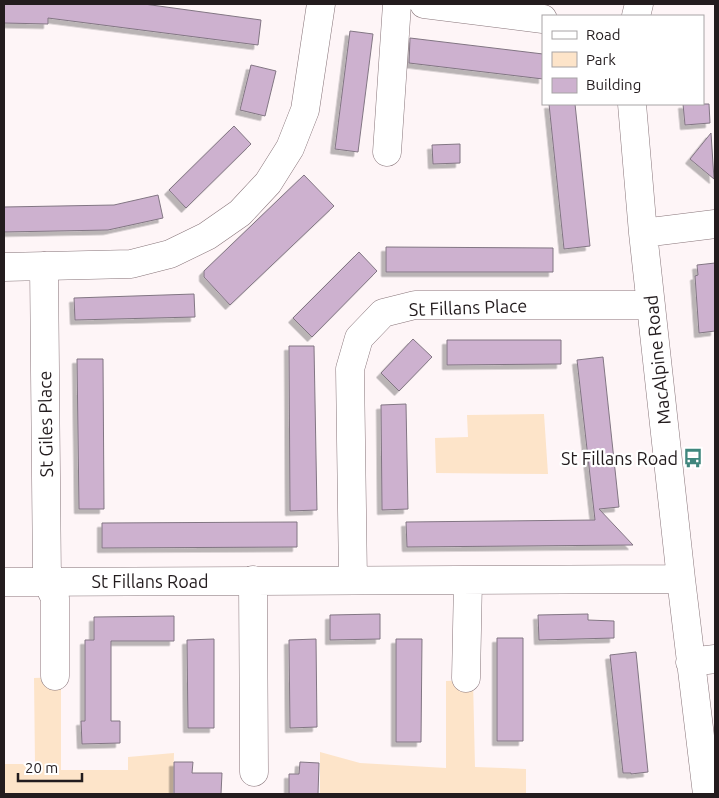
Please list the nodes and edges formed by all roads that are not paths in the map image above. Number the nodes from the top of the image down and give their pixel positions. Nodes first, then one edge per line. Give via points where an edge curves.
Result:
1 (321, 4) edge
2 (398, 4) edge
3 (424, 4) edge
4 (542, 19) edge
5 (632, 105) edge
6 (387, 152) dead end
7 (715, 224) edge
8 (643, 233) junction
9 (44, 266) junction
10 (4, 267) edge
11 (652, 305) junction
12 (681, 579) junction
13 (253, 580) junction
14 (353, 580) junction
15 (47, 581) junction
16 (468, 581) junction
17 (4, 582) edge
18 (703, 660) edge
19 (55, 676) dead end
20 (466, 678) dead end
21 (254, 772) dead end
22 (707, 794) edge

1 - 9 street via 305,110 290,148 277,169 240,213 207,236 170,254 130,264
2 - 6 street
3 - 4 street
5 - 8 street, MacAlpine Road
7 - 8 street
8 - 11 street, MacAlpine Road
9 - 10 street
9 - 15 street, St Giles Place
11 - 12 street, MacAlpine Road
11 - 14 street, St Fillans Place via 415,305 384,313 359,338 350,368
12 - 16 street, St Fillans Road
12 - 18 street, MacAlpine Road
13 - 14 street, St Fillans Road
13 - 15 street, St Fillans Road
13 - 21 street
14 - 16 street, St Fillans Road
15 - 17 street, St Fillans Road
15 - 19 street via 55,598
16 - 20 street
18 - 22 street, MacAlpine Road

